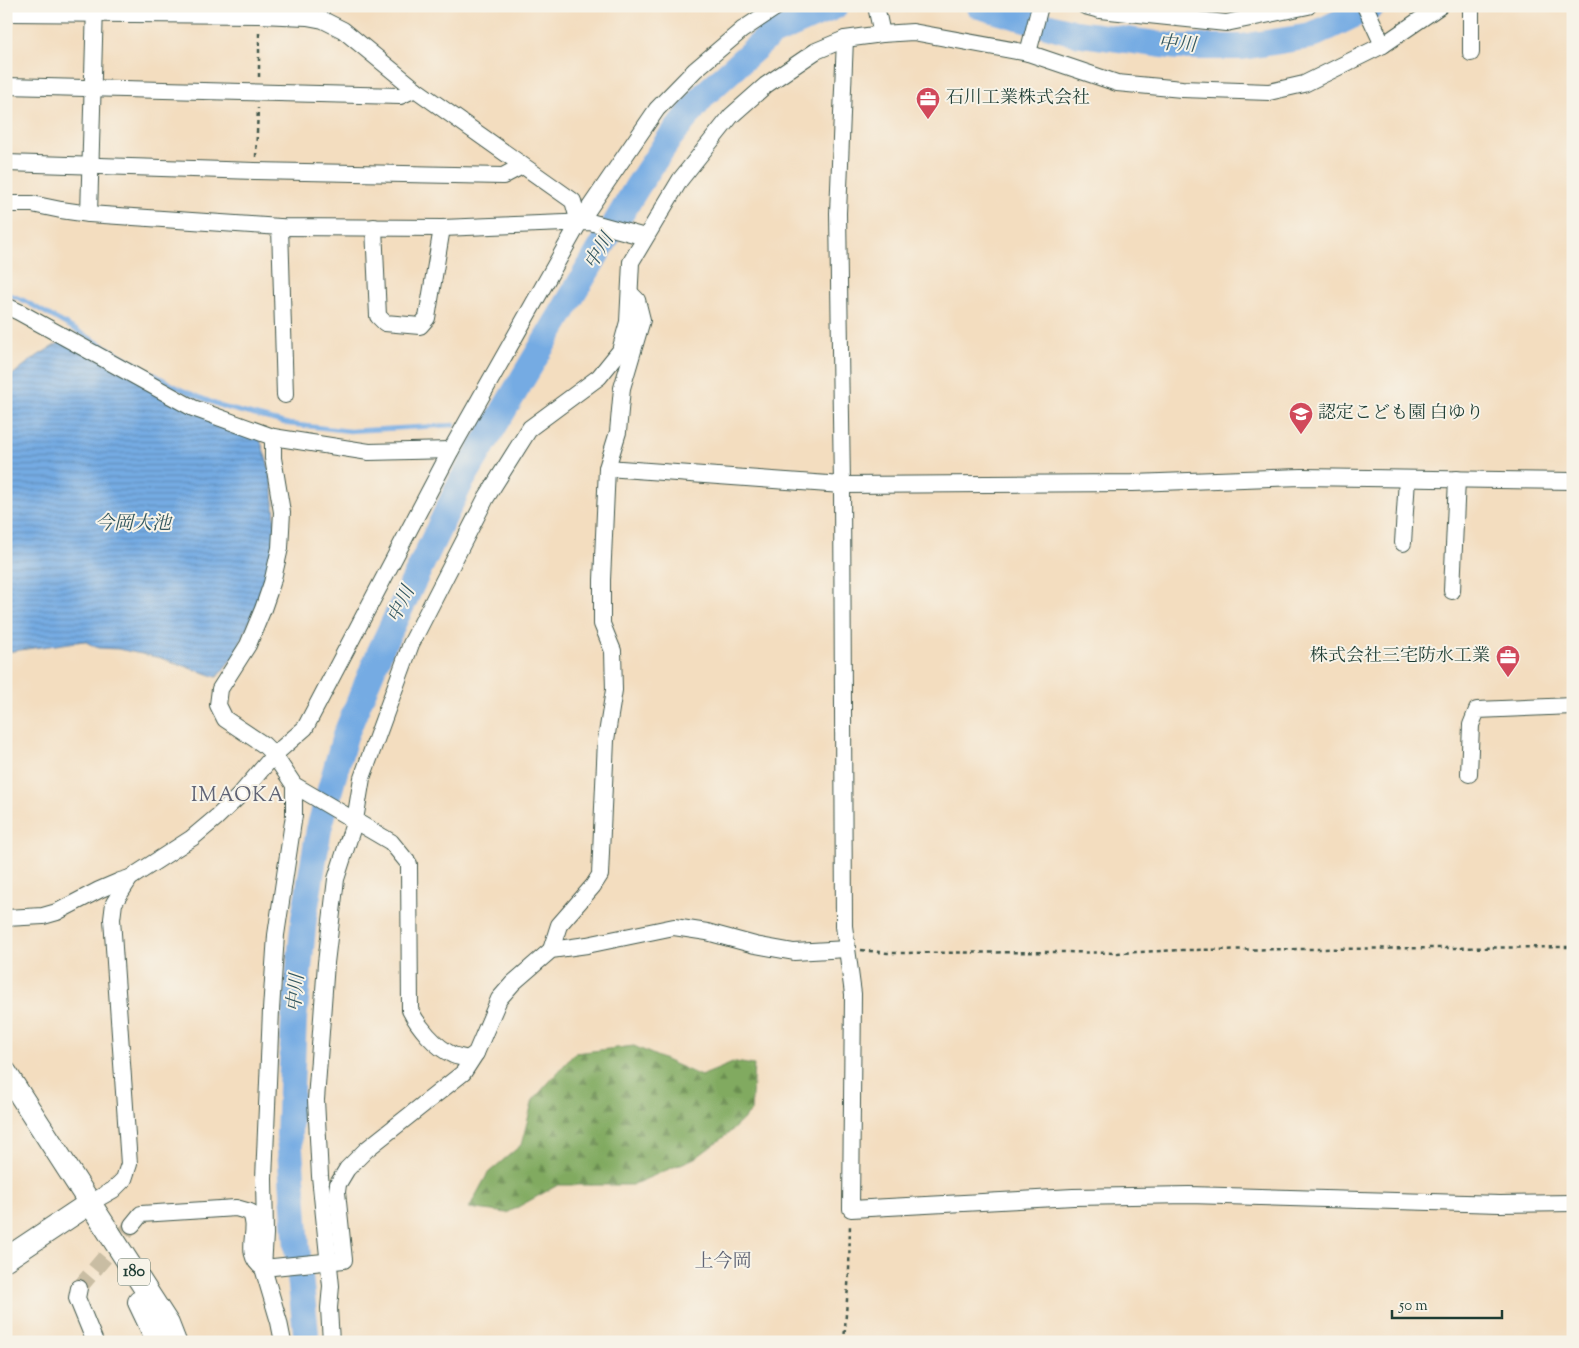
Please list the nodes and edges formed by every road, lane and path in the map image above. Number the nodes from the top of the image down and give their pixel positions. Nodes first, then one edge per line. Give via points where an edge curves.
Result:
1 (778, 6) edge
2 (876, 6) edge
3 (1040, 6) edge
4 (1085, 6) edge
5 (1308, 6) edge
6 (1365, 6) edge
7 (1440, 6) edge
8 (1471, 6) edge
9 (95, 9) edge
10 (6, 13) edge
11 (882, 34) junction
12 (845, 39) junction
13 (1383, 45) junction
14 (1028, 53) junction
15 (1471, 53) dead end
16 (6, 86) edge
17 (93, 88) junction
18 (415, 89) junction
19 (6, 163) edge
20 (90, 165) junction
21 (522, 166) junction
22 (6, 204) edge
23 (89, 214) junction
24 (584, 223) junction
25 (374, 227) junction
26 (280, 228) junction
27 (442, 228) junction
28 (640, 236) junction
29 (630, 293) junction
30 (6, 306) edge
31 (285, 395) dead end
32 (273, 437) junction
33 (451, 450) junction
34 (607, 468) junction
35 (1407, 479) junction
36 (1457, 479) junction
37 (1573, 481) edge
38 (842, 485) junction
39 (1403, 543) dead end
40 (1452, 591) dead end
41 (1573, 706) edge
42 (274, 755) junction
43 (1468, 774) dead end
44 (297, 787) junction
45 (355, 820) junction
46 (130, 878) junction
47 (6, 918) edge
48 (1573, 947) edge
49 (848, 949) junction
50 (551, 950) junction
51 (476, 1053) junction
52 (6, 1073) edge
53 (90, 1203) junction
54 (1573, 1203) edge
55 (851, 1209) junction
56 (132, 1224) tunnel mouth
57 (6, 1240) edge
58 (6, 1259) edge
59 (325, 1262) junction
60 (266, 1267) junction
61 (79, 1288) dead end
62 (95, 1342) edge
63 (158, 1342) edge
64 (176, 1342) edge
65 (283, 1342) edge
66 (331, 1342) edge
67 (844, 1342) edge

1 - 24 street via 742,30 657,109
2 - 11 street
3 - 14 street
4 - 5 street via 1226,23
6 - 13 street
7 - 13 street
8 - 15 street
9 - 10 street
9 - 17 street
9 - 18 street via 323,20 343,30
11 - 12 street
11 - 14 street via 913,32
12 - 28 street via 816,51 766,86 731,116
12 - 38 street via 838,214
13 - 14 street via 1304,84 1269,92 1117,83
16 - 17 street
17 - 18 street via 400,96
17 - 20 street
18 - 21 street
19 - 20 street
20 - 21 street via 503,176
20 - 23 street
21 - 24 street via 573,201
22 - 23 street via 32,204
23 - 26 street
24 - 27 street
24 - 28 street
24 - 33 street
25 - 26 street
25 - 27 street
25 - 27 street via 378,316 385,324 420,326 427,318
26 - 31 street
28 - 29 street via 631,262
29 - 34 street via 637,300 642,320 622,388 618,432
29 - 45 street via 628,322 620,350 599,377 530,428 486,498 411,644 362,778
30 - 32 street via 193,408
32 - 33 street via 369,452
32 - 42 street via 273,458 282,512 280,548 263,609 248,645 220,689 218,704 225,719
33 - 42 street via 305,728
34 - 38 street
34 - 50 street via 602,624 613,652 614,690 606,740 600,875 559,925
35 - 36 street
35 - 38 street via 1302,477 1133,483
35 - 39 street
36 - 37 street
36 - 40 street
38 - 49 street via 844,926
41 - 43 street via 1477,710 1471,725
42 - 44 street
42 - 46 street via 238,797 198,833
44 - 45 street
44 - 60 street via 276,935 270,1010 264,1178
45 - 51 street via 391,842 409,864 410,1010 418,1025 452,1054 468,1059
45 - 59 street via 336,879 316,1100
46 - 47 street via 57,912
46 - 53 street via 114,903 112,920 129,1164 124,1179 113,1190
48 - 49 path via 898,953
49 - 50 street via 794,952 674,927
49 - 55 street via 853,994
50 - 51 street via 512,983 499,999
51 - 59 street via 463,1073 367,1149 347,1169 336,1192 344,1260
52 - 53 highway, 180
53 - 57 highway
53 - 58 highway
53 - 63 highway, 180
53 - 64 highway, 180 via 168,1324
54 - 55 street via 1500,1204 1189,1195 1073,1197
55 - 67 path
56 - 60 street via 141,1214 244,1210 253,1218 252,1254 255,1262
59 - 60 street
59 - 66 street via 331,1286
60 - 65 street
61 - 62 street via 77,1298

